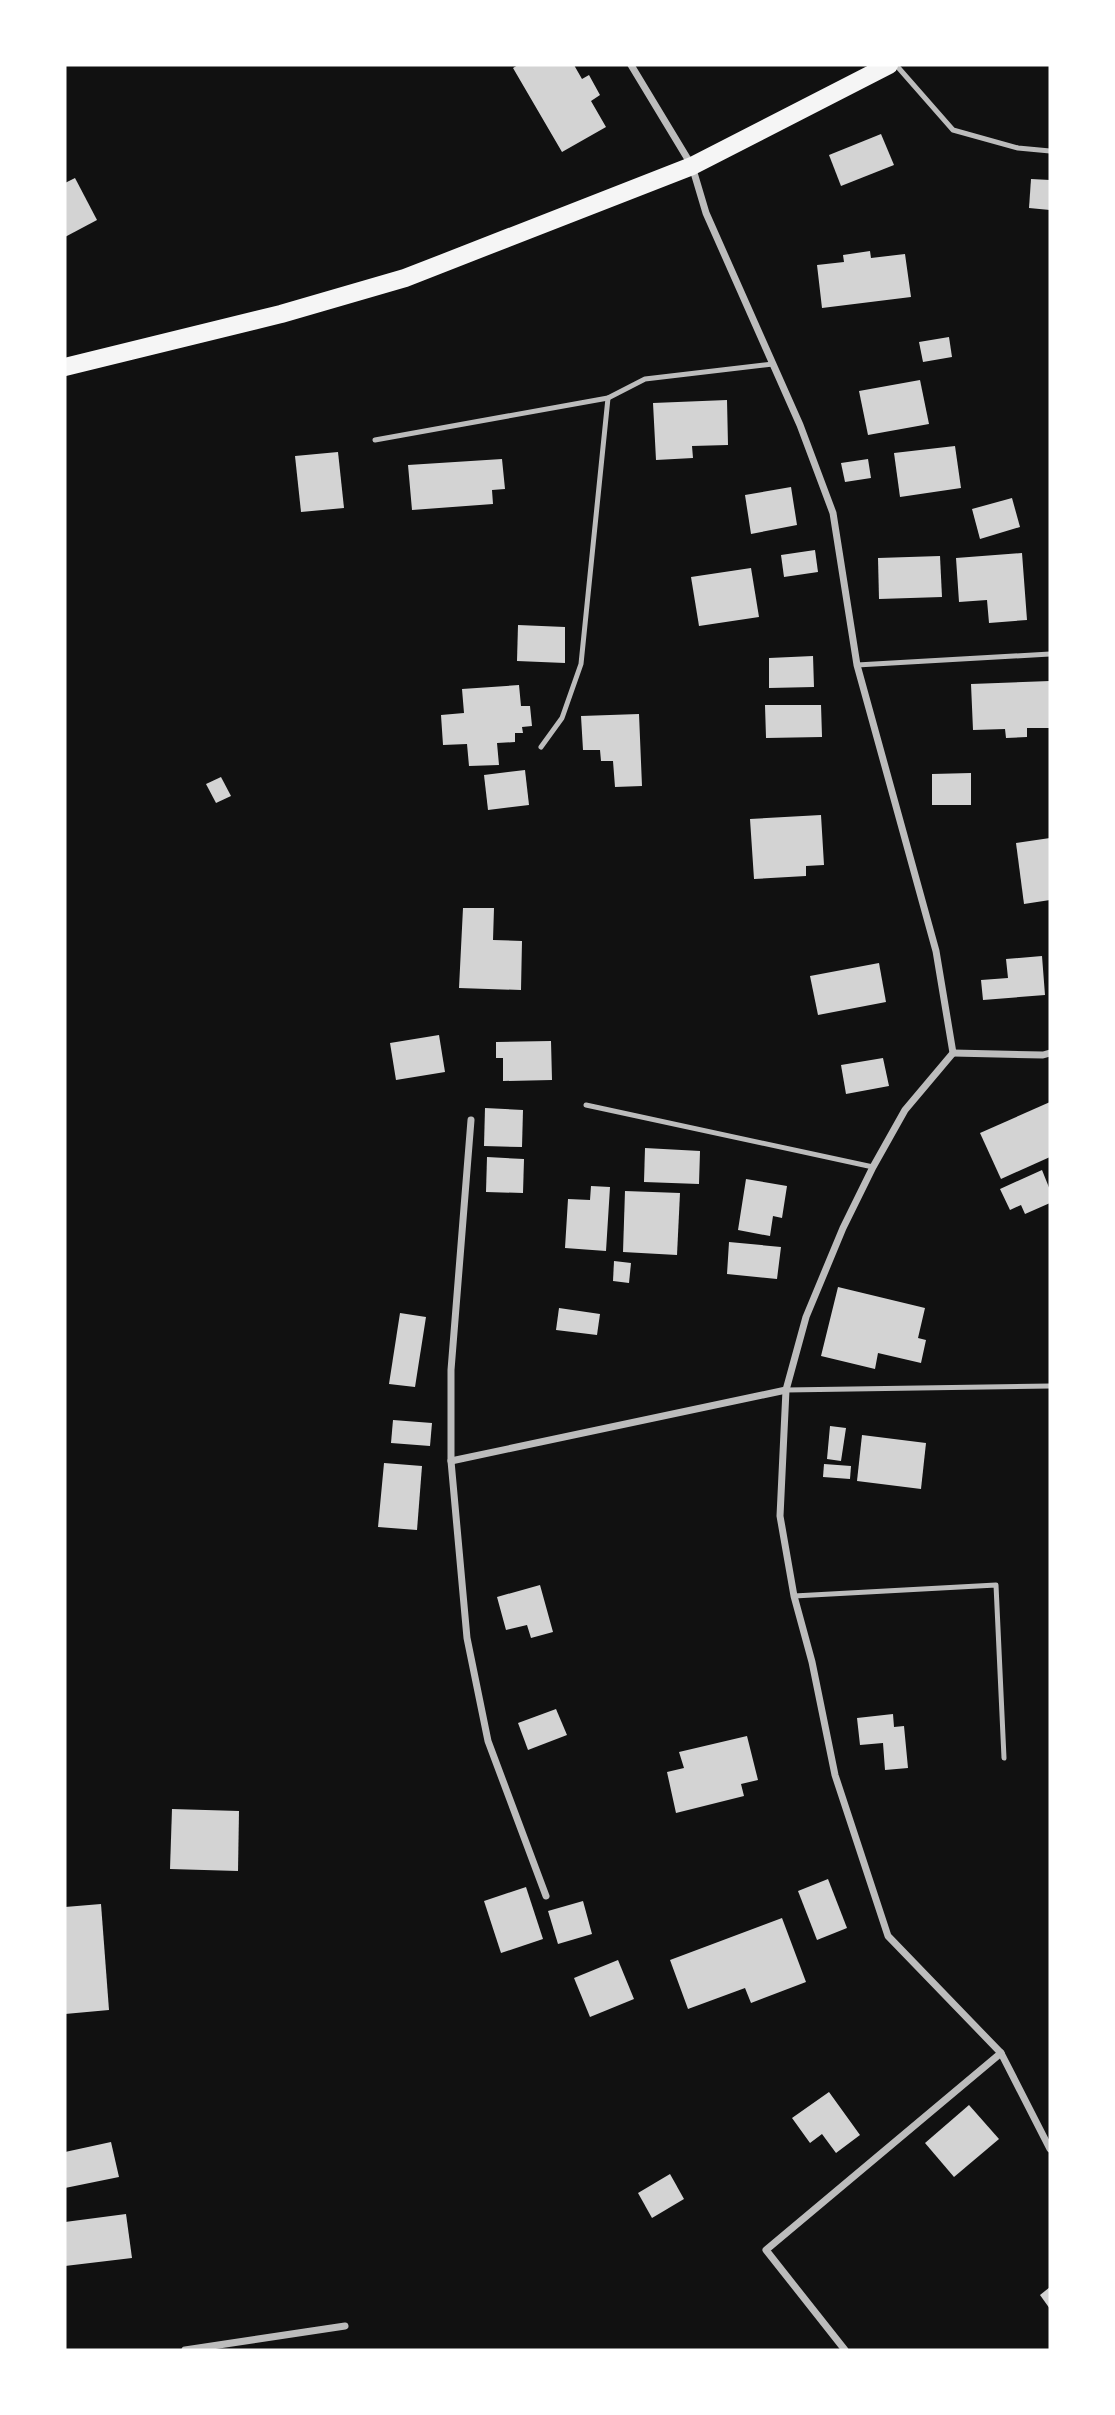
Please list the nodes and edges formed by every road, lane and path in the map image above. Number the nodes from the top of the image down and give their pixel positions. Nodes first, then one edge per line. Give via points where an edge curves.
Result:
1 (631, 65) edge
2 (889, 65) edge
3 (897, 65) edge
4 (1050, 151) edge
5 (692, 166) junction
6 (773, 364) junction
7 (65, 367) edge
8 (608, 398) junction
9 (374, 440) dead end
10 (1050, 654) edge
11 (858, 665) junction
12 (541, 747) dead end
13 (953, 1053) junction
14 (1050, 1053) edge
15 (586, 1105) dead end
16 (471, 1120) dead end
17 (873, 1167) junction
18 (1050, 1386) edge
19 (786, 1390) junction
20 (451, 1461) junction
21 (794, 1596) junction
22 (1003, 1758) dead end
23 (546, 1896) dead end
24 (1001, 2053) junction
25 (1050, 2149) edge
26 (345, 2326) dead end
27 (185, 2350) edge
28 (845, 2350) edge

1 - 5 street
2 - 5 main road
3 - 4 lane via 953,130 1018,148
5 - 6 street via 706,213
5 - 7 main road via 405,278
6 - 8 lane via 645,379
6 - 11 street via 834,513
8 - 9 lane
8 - 12 lane via 581,664 562,718
10 - 11 lane
11 - 13 street via 936,951
13 - 14 street
13 - 17 street via 905,1110
15 - 17 lane
16 - 20 street via 451,1370
17 - 19 street via 806,1317
18 - 19 lane
19 - 20 street
19 - 21 street via 780,1516
20 - 23 street via 467,1638 488,1741
21 - 22 lane via 996,1585
21 - 24 street via 835,1775 888,1936
24 - 25 street
24 - 28 street via 766,2250
26 - 27 street

